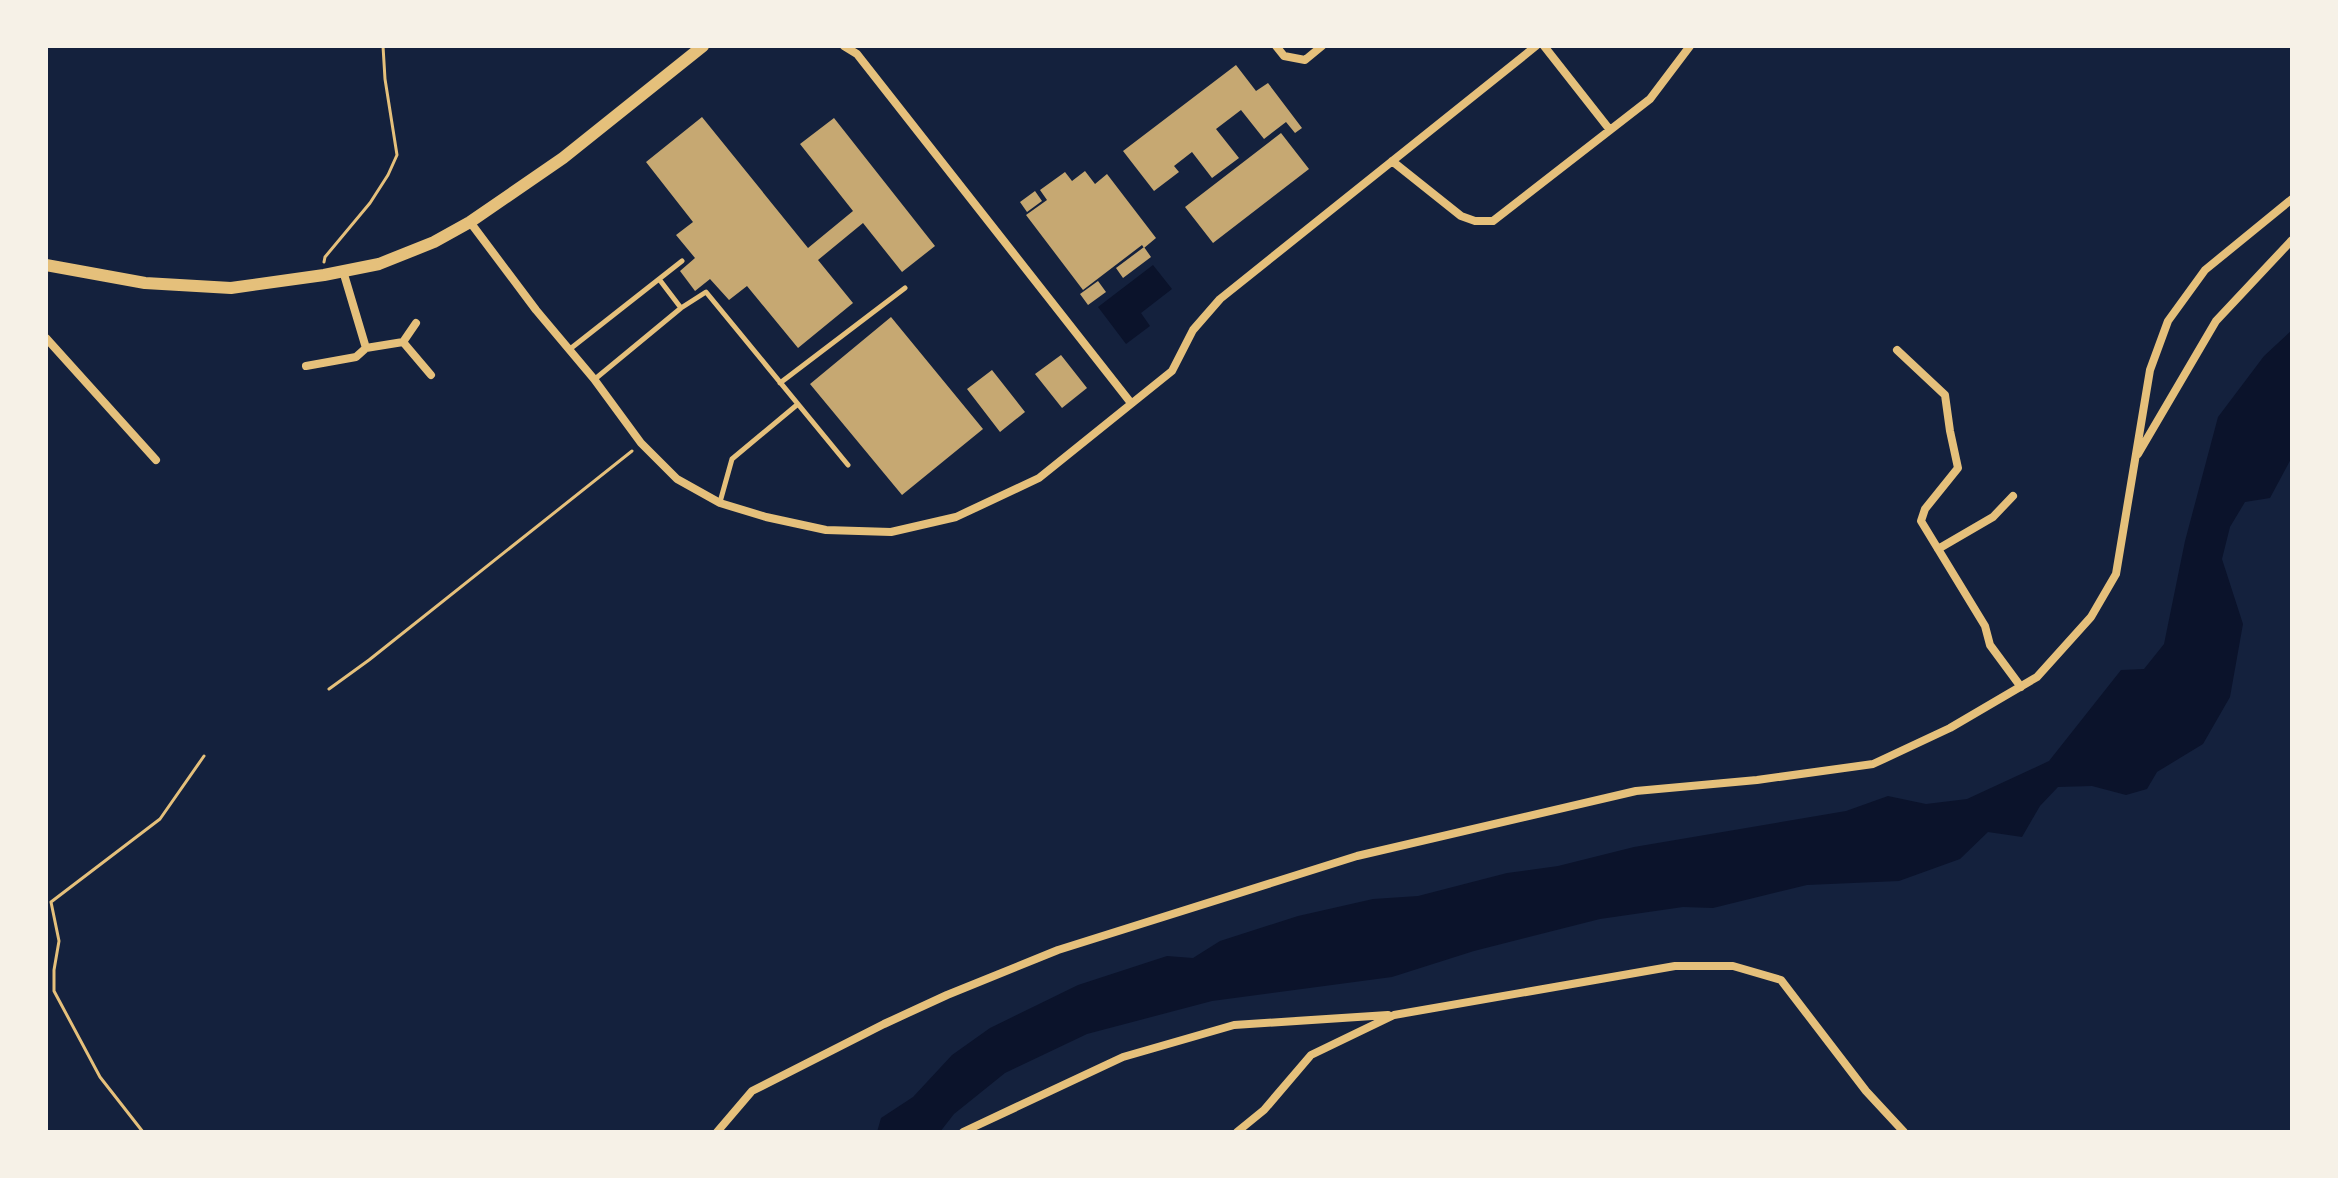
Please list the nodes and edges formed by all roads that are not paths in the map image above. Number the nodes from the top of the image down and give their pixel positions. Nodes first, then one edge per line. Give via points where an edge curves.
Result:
1 (703, 46) edge
2 (844, 46) edge
3 (1276, 46) edge
4 (1322, 46) edge
5 (1536, 46) edge
6 (1544, 46) edge
7 (1690, 46) edge
8 (1610, 130) junction
9 (1392, 161) junction
10 (2292, 199) edge
11 (470, 222) junction
12 (2292, 240) edge
13 (682, 261) dead end
14 (46, 265) edge
15 (343, 271) junction
16 (659, 279) junction
17 (905, 288) dead end
18 (681, 308) junction
19 (416, 323) dead end
20 (46, 338) edge
21 (403, 342) junction
22 (366, 348) junction
23 (570, 349) junction
24 (1897, 350) dead end
25 (306, 366) dead end
26 (431, 375) dead end
27 (594, 379) junction
28 (780, 383) junction
29 (1131, 403) junction
30 (798, 404) junction
31 (156, 460) dead end
32 (2134, 462) junction
33 (848, 465) dead end
34 (2013, 496) dead end
35 (720, 503) junction
36 (1938, 549) junction
37 (2021, 687) junction
38 (1394, 1015) junction
39 (717, 1132) edge
40 (963, 1132) edge
41 (1237, 1132) edge
42 (1904, 1132) edge

1 - 11 street via 563,158
2 - 29 street via 857,54
3 - 4 street via 1284,56 1305,60
5 - 9 street
6 - 8 street
7 - 8 street via 1650,99
8 - 9 street via 1493,221 1461,216
9 - 29 street via 1220,299 1193,330 1172,371
10 - 32 street via 2205,270 2168,321 2150,370
11 - 15 street via 379,264
11 - 23 street
12 - 32 street via 2216,321
13 - 16 lane
14 - 15 street via 145,283 231,288
15 - 22 street
16 - 18 lane
16 - 23 lane
17 - 28 lane
18 - 27 lane
18 - 28 lane via 706,292
19 - 21 street
20 - 31 street
21 - 22 street
21 - 26 street
22 - 25 street via 356,357
23 - 27 street
24 - 36 street via 1945,395 1958,468 1921,521
27 - 35 street via 641,443 677,479
28 - 30 lane
29 - 35 street via 1039,478 956,517 891,532 826,530
30 - 33 lane
30 - 35 lane via 732,459
32 - 37 street via 2116,574 2091,617 2037,677
34 - 36 street via 1993,517
36 - 37 street via 1985,626 1990,645
37 - 39 street via 1873,764 1636,791 1357,856 1058,950 947,995 763,1085
38 - 40 street via 1234,1025 1123,1057
38 - 41 street via 1311,1055 1264,1110
38 - 42 street via 1675,966 1733,966 1781,980

